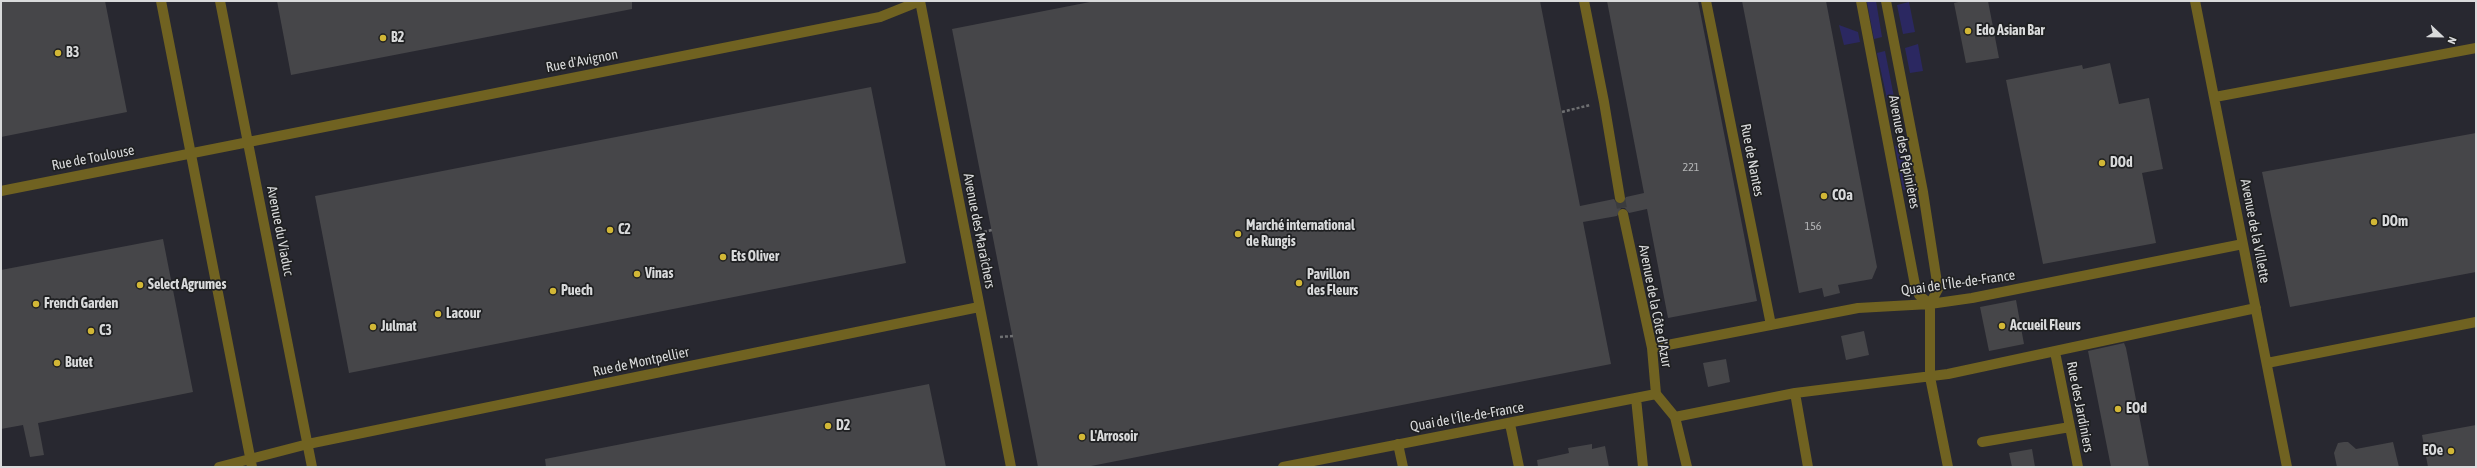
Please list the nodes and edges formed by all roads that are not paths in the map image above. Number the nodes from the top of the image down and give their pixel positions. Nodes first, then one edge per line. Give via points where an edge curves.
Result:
1 (161, 1) edge
2 (220, 1) edge
3 (920, 1) edge
4 (1584, 1) edge
5 (1706, 1) edge
6 (1861, 1) edge
7 (1886, 1) edge
8 (2195, 1) edge
9 (2476, 48) edge
10 (2215, 97) junction
11 (248, 142) junction
12 (191, 153) junction
13 (1, 191) edge
14 (1620, 198) tunnel mouth
15 (1623, 214) tunnel mouth
16 (2243, 244) junction
17 (1930, 304) junction
18 (979, 307) junction
19 (2256, 308) junction
20 (2476, 322) edge
21 (1771, 325) junction
22 (1652, 348) junction
23 (2055, 352) junction
24 (2267, 363) junction
25 (1930, 377) junction
26 (1795, 393) junction
27 (1656, 394) junction
28 (1636, 398) junction
29 (1675, 417) junction
30 (1510, 424) junction
31 (2070, 427) junction
32 (1982, 442) dead end
33 (308, 444) junction
34 (1398, 444) junction
35 (251, 463) edge
36 (218, 467) edge
37 (312, 467) edge
38 (1011, 467) edge
39 (1282, 467) edge
40 (1403, 467) edge
41 (1519, 467) edge
42 (1643, 467) edge
43 (1687, 467) edge
44 (1808, 467) edge
45 (1948, 467) edge
46 (2078, 467) edge
47 (2287, 467) edge

1 - 12 lane
2 - 11 lane, Avenue du Viaduc
3 - 11 lane, Rue d'Avignon via 880,17
3 - 18 lane, Avenue des Maraîchers
4 - 14 lane
5 - 21 lane, Rue de Nantes
6 - 17 lane, Avenue des Pépinières via 1915,285 1919,295
7 - 17 lane, Avenue des Pépinières via 1923,192 1938,289
8 - 10 lane, Avenue de la Villette
9 - 10 lane
10 - 16 lane, Avenue de la Villette
11 - 12 lane, Rue d'Avignon
11 - 33 lane, Avenue du Viaduc
12 - 13 lane, Rue de Toulouse
12 - 35 lane
15 - 22 lane, Avenue de la Côte d'Azur
16 - 17 lane, Quai de l'Île-de-France
16 - 19 lane, Avenue de la Villette
17 - 21 lane, Quai de l'Île-de-France via 1858,308
17 - 25 lane, Avenue des Pépinières
18 - 33 lane, Rue de Montpellier
18 - 38 lane, Avenue des Maraîchers
19 - 23 lane
19 - 24 lane, Avenue de la Villette
20 - 24 lane
21 - 22 lane, Quai de l'Île-de-France
22 - 27 lane, Avenue de la Côte d'Azur
23 - 25 lane
23 - 31 lane, Rue des Jardiniers
24 - 47 lane, Avenue de la Villette
25 - 26 lane
25 - 45 lane, Avenue des Pépinières
26 - 29 lane
26 - 44 lane
27 - 28 lane, Quai de l'Île-de-France
27 - 29 lane
28 - 30 lane, Quai de l'Île-de-France
28 - 42 lane
29 - 43 lane
30 - 34 lane, Quai de l'Île-de-France
30 - 41 lane
31 - 32 lane
31 - 46 lane, Rue des Jardiniers
33 - 35 lane, Rue de Montpellier
33 - 37 lane, Avenue du Viaduc
34 - 39 lane, Quai de l'Île-de-France
34 - 40 lane
35 - 36 lane, Rue de Montpellier

